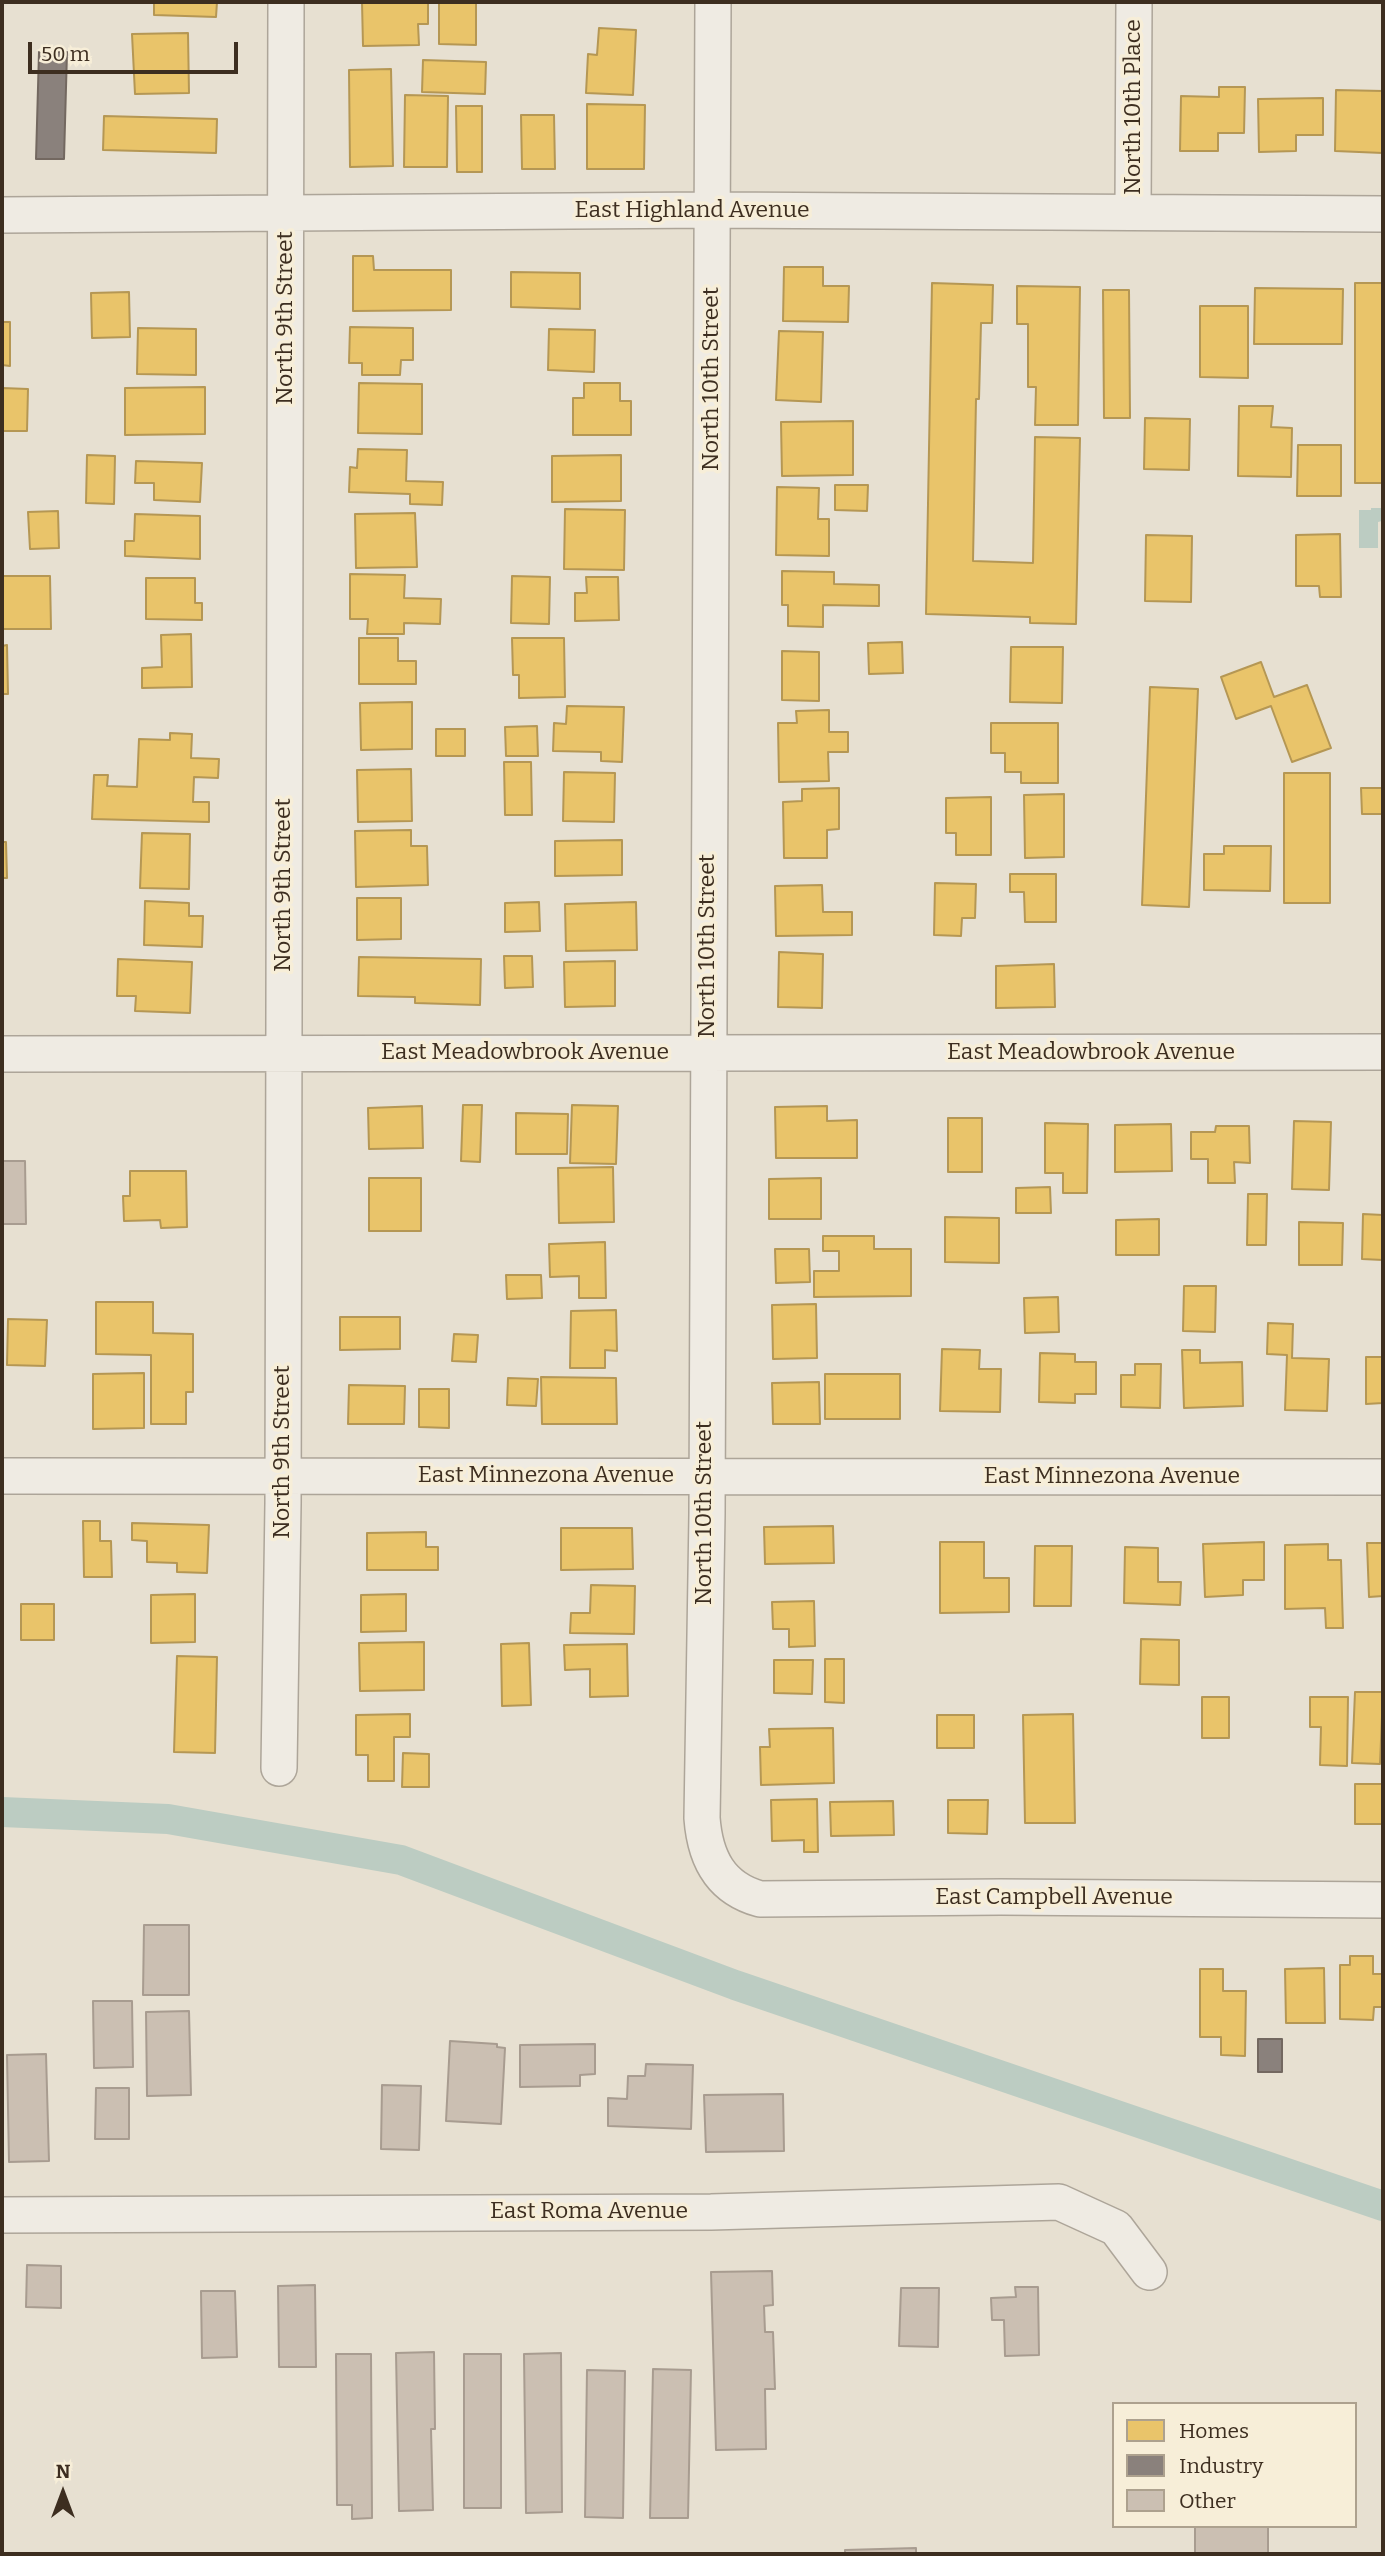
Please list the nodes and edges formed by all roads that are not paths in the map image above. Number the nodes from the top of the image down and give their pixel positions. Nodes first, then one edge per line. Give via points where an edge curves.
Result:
1 (286, 2) edge
2 (713, 2) edge
3 (1134, 2) edge
4 (713, 211) junction
5 (1133, 212) junction
6 (286, 213) junction
7 (1383, 214) edge
8 (2, 215) edge
9 (1383, 1052) edge
10 (708, 1053) junction
11 (2, 1054) edge
12 (283, 1054) junction
13 (2, 1476) edge
14 (283, 1476) junction
15 (706, 1476) junction
16 (1383, 1477) edge
17 (279, 1768) dead end
18 (729, 1884) joint
19 (1383, 1900) edge
20 (2, 2215) edge
21 (1149, 2272) dead end

1 - 6 street, North 9th Street
2 - 4 street, North 10th Street
3 - 5 street, North 10th Place
4 - 5 street, East Highland Avenue
4 - 6 street, East Highland Avenue
4 - 10 street, North 10th Street
5 - 7 street, East Highland Avenue
6 - 8 street, East Highland Avenue
6 - 12 street, North 9th Street
9 - 10 street, East Meadowbrook Avenue
10 - 12 street, East Meadowbrook Avenue
10 - 15 street, North 10th Street
11 - 12 street, East Meadowbrook Avenue
12 - 14 street, North 9th Street
13 - 14 street, East Minnezona Avenue
14 - 15 street, East Minnezona Avenue
14 - 17 street, North 9th Street
15 - 16 street, East Minnezona Avenue
15 - 18 street, North 10th Street via 703,1836 711,1860
18 - 19 street, East Campbell Avenue via 760,1899
20 - 21 street, East Roma Avenue via 711,2212 1059,2202 1116,2228

